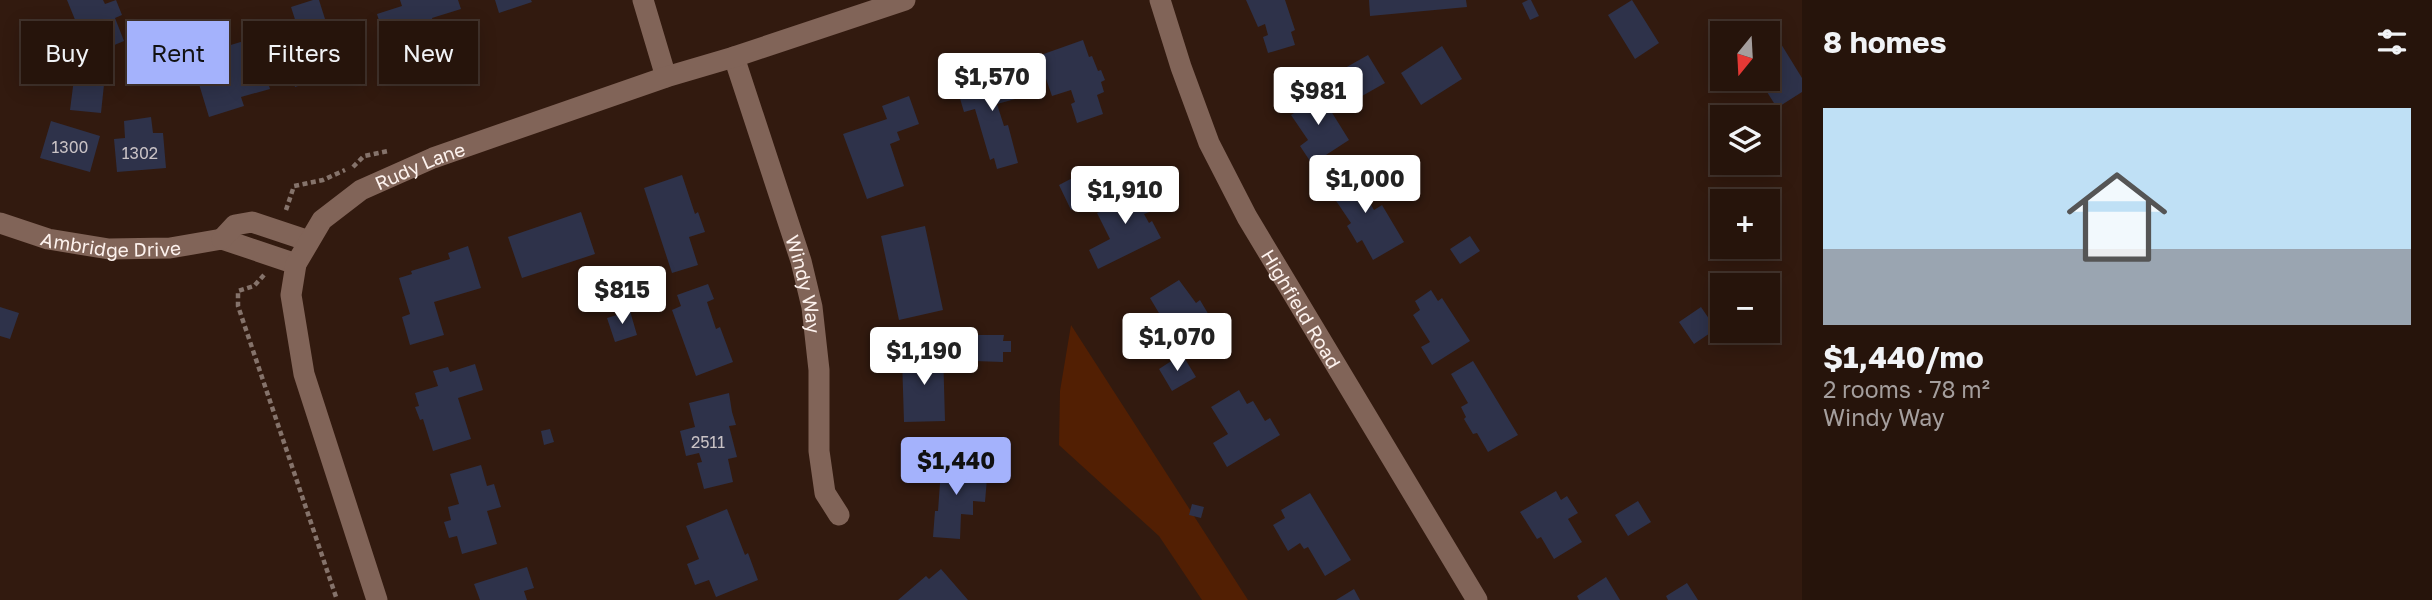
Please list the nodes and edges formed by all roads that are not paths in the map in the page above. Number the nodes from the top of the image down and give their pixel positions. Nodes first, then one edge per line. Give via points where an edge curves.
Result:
1 (643, 0) edge
2 (905, 0) edge
3 (1160, 0) edge
4 (734, 58) junction
5 (666, 77) junction
6 (0, 223) edge
7 (222, 239) junction
8 (309, 241) junction
9 (296, 264) junction
10 (839, 515) dead end
11 (377, 600) edge
12 (1477, 600) edge

1 - 5 street
2 - 4 street, Rudy Lane
3 - 12 street, Highfield Road via 1209,143 1247,218
4 - 5 street, Rudy Lane
4 - 10 street, Windy Way via 812,307 819,370 819,451 825,493
5 - 8 street, Rudy Lane via 433,158 361,190 322,220
6 - 7 street, Ambridge Drive via 48,239 109,249 170,248
7 - 8 street, Ambridge Drive via 235,225 252,222
7 - 9 street, Ambridge Drive
8 - 9 street, Rudy Lane
9 - 11 street, Rudy Lane via 290,295 304,374

